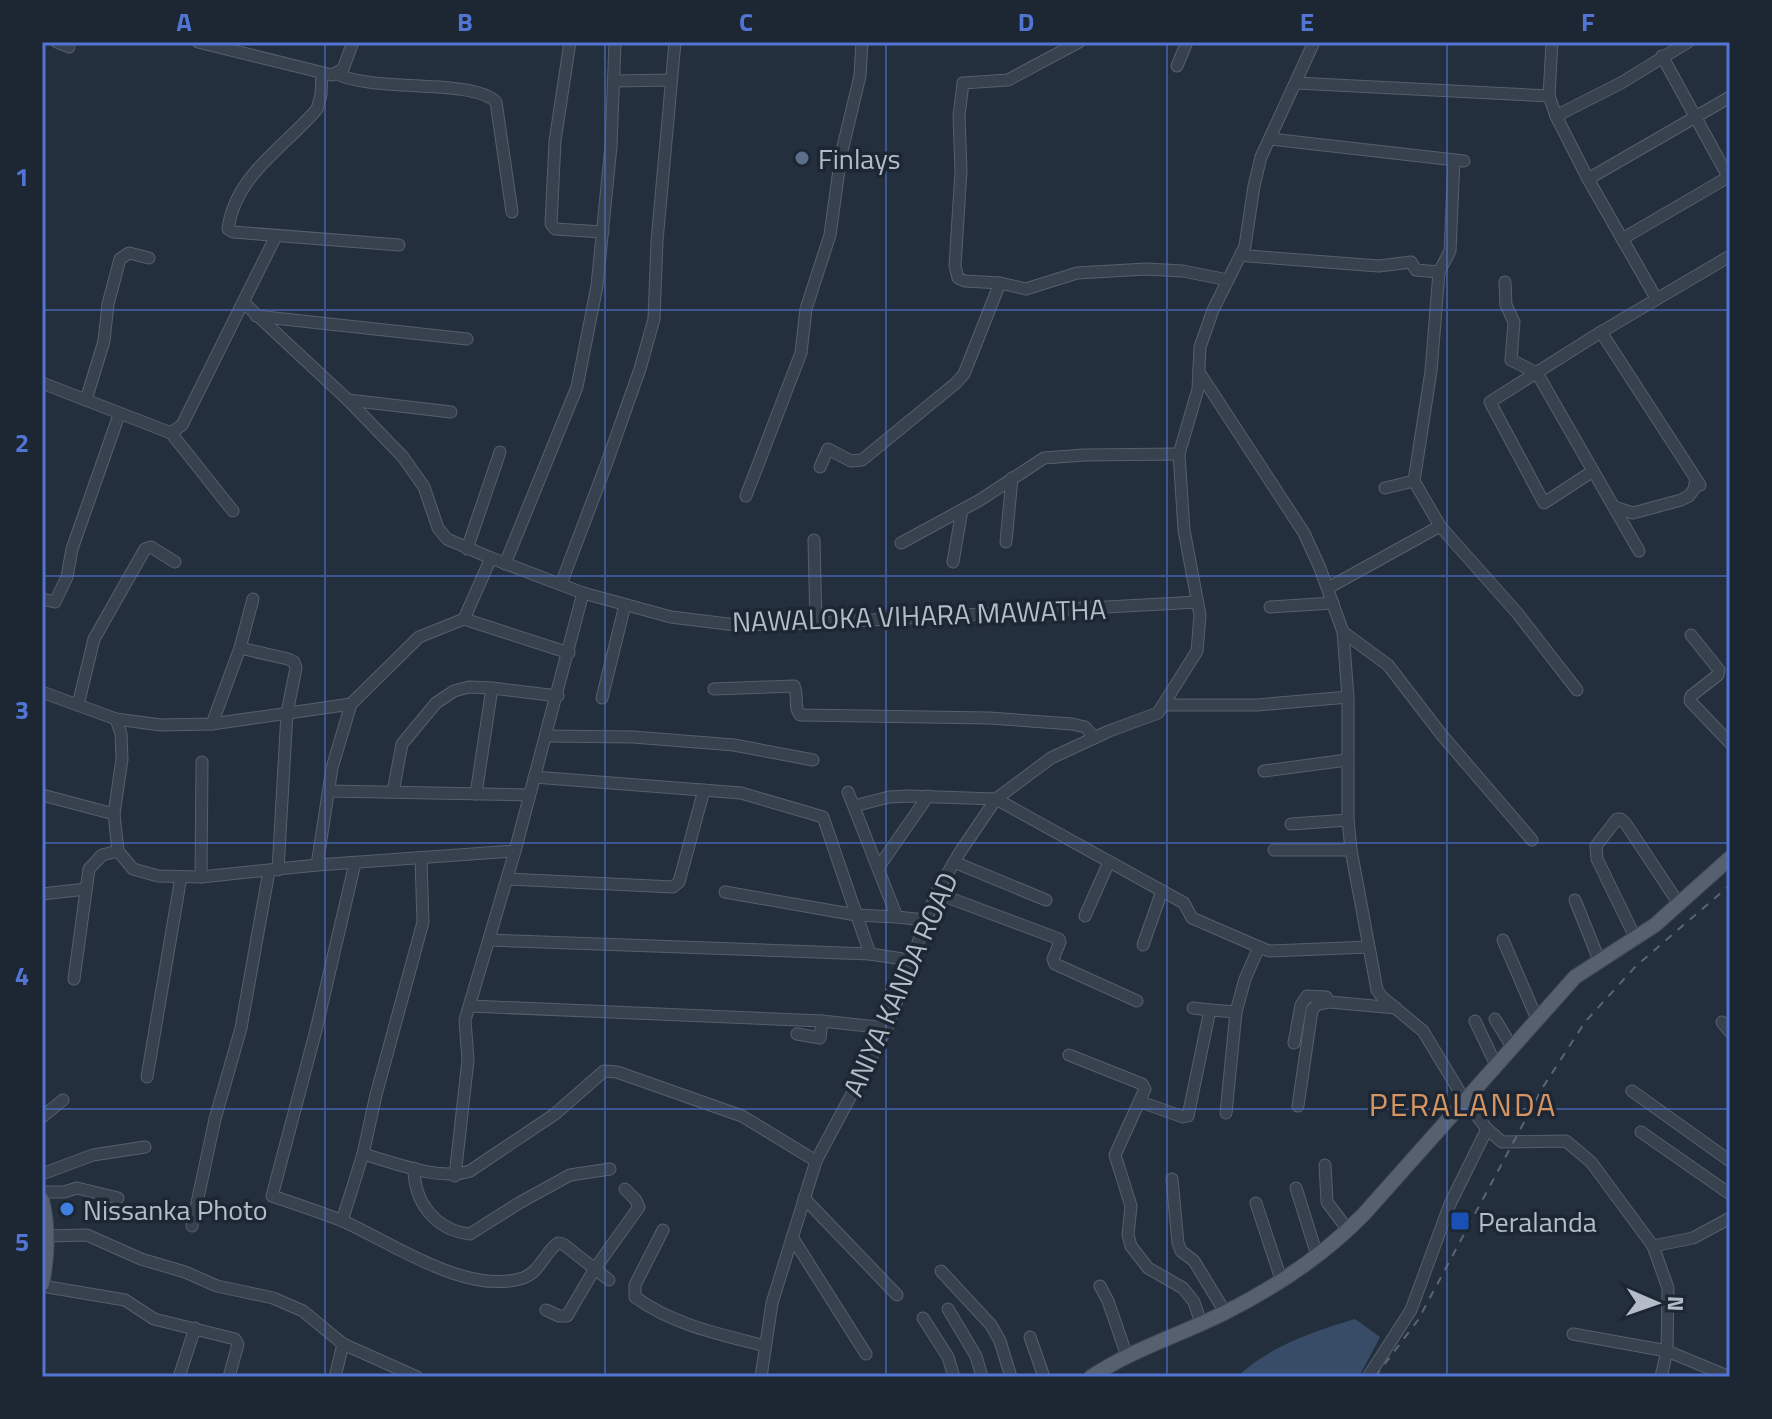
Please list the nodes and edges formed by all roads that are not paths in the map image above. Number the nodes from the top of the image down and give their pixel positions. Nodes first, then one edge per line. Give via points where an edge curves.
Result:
1 (57, 42) edge
2 (198, 42) edge
3 (353, 42) edge
4 (570, 42) edge
5 (615, 42) edge
6 (675, 42) edge
7 (862, 42) edge
8 (1079, 42) edge
9 (1187, 42) edge
10 (1314, 42) edge
11 (1552, 42) edge
12 (1688, 42) edge
13 (69, 47) dead end
14 (1662, 56) junction
15 (1177, 66) dead end
16 (322, 73) junction
17 (337, 74) junction
18 (671, 80) junction
19 (614, 81) junction
20 (1296, 83) junction
21 (1549, 96) junction
22 (1730, 97) edge
23 (1556, 116) junction
24 (1695, 117) junction
25 (1270, 139) junction
26 (1729, 178) edge
27 (1588, 179) junction
28 (512, 212) dead end
29 (603, 232) junction
30 (276, 236) junction
31 (1622, 239) junction
32 (399, 245) dead end
33 (1242, 252) junction
34 (1730, 256) edge
35 (149, 258) dead end
36 (1439, 272) junction
37 (1228, 280) junction
38 (1505, 282) dead end
39 (1000, 283) junction
40 (1656, 298) junction
41 (244, 303) junction
42 (256, 316) junction
43 (1601, 332) junction
44 (467, 339) dead end
45 (1199, 371) junction
46 (1537, 373) junction
47 (42, 383) edge
48 (86, 400) junction
49 (348, 400) junction
50 (451, 412) dead end
51 (119, 415) junction
52 (171, 433) junction
53 (500, 452) dead end
54 (1179, 454) junction
55 (820, 467) dead end
56 (1593, 471) junction
57 (1012, 478) junction
58 (1414, 481) junction
59 (1385, 488) dead end
60 (746, 496) dead end
61 (1614, 507) junction
62 (962, 510) junction
63 (233, 511) dead end
64 (1440, 526) junction
65 (814, 540) dead end
66 (1006, 542) dead end
67 (901, 543) dead end
68 (467, 549) junction
69 (1639, 551) dead end
70 (491, 558) junction
71 (175, 562) dead end
72 (953, 562) dead end
73 (505, 564) junction
74 (561, 584) junction
75 (1328, 588) junction
76 (583, 593) junction
77 (42, 599) edge
78 (253, 599) dead end
79 (1198, 602) junction
80 (1333, 603) junction
81 (625, 605) junction
82 (1270, 607) dead end
83 (464, 619) junction
84 (816, 623) junction
85 (1343, 632) junction
86 (1691, 635) dead end
87 (240, 648) junction
88 (569, 653) junction
89 (492, 688) junction
90 (714, 689) dead end
91 (1577, 690) dead end
92 (42, 692) edge
93 (558, 696) junction
94 (1348, 697) junction
95 (602, 698) dead end
96 (351, 704) junction
97 (78, 705) junction
98 (1163, 705) junction
99 (287, 713) junction
100 (116, 719) junction
101 (212, 724) junction
102 (547, 736) junction
103 (1095, 738) junction
104 (1730, 743) edge
105 (813, 760) dead end
106 (1347, 760) junction
107 (202, 762) dead end
108 (1264, 771) dead end
109 (534, 777) junction
110 (704, 790) junction
111 (329, 791) junction
112 (393, 792) junction
113 (848, 792) dead end
114 (476, 794) junction
115 (42, 795) edge
116 (529, 795) junction
117 (928, 796) junction
118 (996, 799) junction
119 (854, 806) junction
120 (114, 814) junction
121 (1348, 820) junction
122 (1291, 824) dead end
123 (1532, 840) dead end
124 (1274, 850) dead end
125 (1351, 850) junction
126 (118, 851) junction
127 (515, 851) junction
128 (1730, 858) edge
129 (421, 859) junction
130 (954, 862) junction
131 (1109, 862) junction
132 (355, 863) junction
133 (317, 865) junction
134 (878, 868) junction
135 (274, 871) junction
136 (181, 877) junction
137 (201, 877) junction
138 (508, 879) junction
139 (86, 889) junction
140 (1162, 891) junction
141 (725, 892) dead end
142 (936, 893) junction
143 (42, 894) edge
144 (1046, 900) dead end
145 (1575, 900) dead end
146 (1679, 904) junction
147 (856, 915) junction
148 (1085, 916) dead end
149 (897, 917) junction
150 (925, 920) junction
151 (1636, 939) junction
152 (490, 940) junction
153 (1503, 940) dead end
154 (1143, 945) dead end
155 (1259, 947) junction
156 (1369, 947) junction
157 (870, 954) junction
158 (909, 960) junction
159 (1599, 960) junction
160 (74, 979) dead end
161 (1137, 1001) dead end
162 (1329, 1002) junction
163 (470, 1006) junction
164 (1193, 1008) dead end
165 (1398, 1008) junction
166 (1210, 1010) junction
167 (1236, 1012) junction
168 (1495, 1019) dead end
169 (1537, 1019) junction
170 (822, 1021) junction
171 (1475, 1021) dead end
172 (887, 1028) junction
173 (797, 1034) dead end
174 (1294, 1043) dead end
175 (1512, 1047) junction
176 (1069, 1055) dead end
177 (1496, 1065) junction
178 (147, 1077) dead end
179 (1632, 1091) dead end
180 (1464, 1099) junction
181 (63, 1100) dead end
182 (1141, 1102) junction
183 (1298, 1106) dead end
184 (1226, 1113) dead end
185 (42, 1117) edge
186 (1487, 1129) junction
187 (1641, 1132) dead end
188 (145, 1147) dead end
189 (363, 1154) junction
190 (816, 1161) junction
191 (1730, 1161) edge
192 (1325, 1165) dead end
193 (414, 1168) junction
194 (610, 1169) dead end
195 (42, 1174) edge
196 (455, 1176) junction
197 (1172, 1179) dead end
198 (1296, 1188) dead end
199 (625, 1189) dead end
200 (42, 1192) edge
201 (1730, 1194) edge
202 (118, 1198) dead end
203 (804, 1198) junction
204 (42, 1200) edge
205 (1256, 1203) dead end
206 (1730, 1218) edge
207 (342, 1221) junction
208 (192, 1226) dead end
209 (663, 1230) dead end
210 (1348, 1230) junction
211 (48, 1236) junction
212 (792, 1237) junction
213 (1653, 1246) junction
214 (1317, 1255) junction
215 (594, 1270) junction
216 (941, 1271) dead end
217 (1281, 1279) junction
218 (609, 1280) dead end
219 (42, 1285) edge
220 (1100, 1286) dead end
221 (897, 1295) dead end
222 (948, 1309) dead end
223 (546, 1310) dead end
224 (1225, 1312) junction
225 (923, 1318) dead end
226 (1201, 1323) junction
227 (195, 1328) junction
228 (1573, 1334) dead end
229 (1030, 1337) dead end
230 (343, 1344) junction
231 (765, 1346) junction
232 (1667, 1351) junction
233 (866, 1354) dead end
234 (1127, 1356) junction
235 (414, 1376) edge
236 (179, 1377) edge
237 (229, 1377) edge
238 (335, 1377) edge
239 (761, 1377) edge
240 (954, 1377) edge
241 (982, 1377) edge
242 (1011, 1377) edge
243 (1044, 1377) edge
244 (1091, 1377) edge
245 (1368, 1377) edge
246 (1661, 1377) edge
247 (1730, 1377) edge

1 - 13 street
2 - 16 street
3 - 17 street
4 - 29 street via 558,107 551,224 555,229
5 - 19 street
6 - 18 street
7 - 60 street via 830,235 810,295 801,353
8 - 39 street via 1008,80 963,83 955,266 958,278 965,281
9 - 15 street
10 - 20 street
11 - 21 street
12 - 14 street
14 - 23 street
14 - 24 street
16 - 17 street
16 - 30 street via 317,109 258,167 230,216 228,229 233,232
17 - 28 street via 371,85 448,87 491,96
18 - 19 street
18 - 74 street via 654,319
19 - 29 street
20 - 21 street
20 - 25 street
21 - 23 street
22 - 24 street
23 - 27 street
24 - 26 street
24 - 27 street
25 - 33 street via 1261,157
25 - 36 street via 1459,161 1450,251
26 - 31 street
27 - 31 street
29 - 73 street via 577,387
30 - 32 street
30 - 41 street
31 - 40 street
33 - 36 street via 1379,266 1411,262 1416,270
33 - 37 street
34 - 40 street
35 - 48 street via 129,253 120,259
36 - 58 street
37 - 39 street via 1146,269 1077,273 1026,289
37 - 45 street via 1200,347
38 - 46 street via 1506,305 1514,322 1511,360
39 - 55 street via 956,383 862,460 851,461 828,449
40 - 43 street
41 - 42 street, NAWALOKA VIHARA MAWATHA
41 - 52 street via 182,425
42 - 44 street
42 - 49 street, NAWALOKA VIHARA MAWATHA
43 - 46 street
43 - 61 street via 1698,482 1681,500 1633,513
45 - 54 street
45 - 75 street via 1286,500
46 - 56 street
46 - 56 street via 1490,402 1544,503
47 - 48 street
48 - 51 street
49 - 50 street
49 - 68 street, NAWALOKA VIHARA MAWATHA via 403,457 424,487 438,528
51 - 52 street
51 - 77 street via 67,577 55,602
52 - 63 street
53 - 68 street
54 - 57 street via 1044,458
54 - 79 street, ANIYA KANDA ROAD via 1184,530
56 - 61 street
57 - 62 street
57 - 66 street
58 - 59 street
58 - 64 street
61 - 69 street
62 - 67 street
62 - 72 street
64 - 75 street
64 - 91 street
65 - 84 street
68 - 70 street, NAWALOKA VIHARA MAWATHA
70 - 73 street, NAWALOKA VIHARA MAWATHA
70 - 83 street
71 - 97 street via 151,547 145,549 94,639
73 - 74 street, NAWALOKA VIHARA MAWATHA
74 - 76 street, NAWALOKA VIHARA MAWATHA
75 - 80 street
76 - 81 street, NAWALOKA VIHARA MAWATHA
76 - 88 street
78 - 87 street
79 - 84 street, NAWALOKA VIHARA MAWATHA
79 - 98 street, ANIYA KANDA ROAD via 1197,651
80 - 82 street
80 - 85 street
81 - 84 street, NAWALOKA VIHARA MAWATHA via 736,625
81 - 95 street
83 - 88 street
83 - 96 street via 419,637
85 - 94 street
85 - 123 street via 1388,665
86 - 104 street via 1719,670 1690,701
87 - 99 street via 294,662
87 - 101 street
88 - 93 street
89 - 93 street
89 - 112 street via 454,691 436,703 402,744
89 - 114 street
90 - 103 street via 794,686 800,715 1044,722 1085,727
92 - 97 street
93 - 102 street
94 - 98 street via 1257,705
94 - 106 street
96 - 99 street
96 - 111 street
97 - 100 street
98 - 103 street, ANIYA KANDA ROAD via 1158,713
99 - 101 street
99 - 135 street
100 - 101 street
100 - 120 street via 122,759
102 - 105 street via 734,745
102 - 109 street
103 - 118 street, ANIYA KANDA ROAD via 1051,758
106 - 108 street
106 - 121 street
107 - 137 street
109 - 110 street
109 - 116 street
110 - 138 street via 679,882 673,887
110 - 147 street via 741,793 823,817
111 - 112 street
111 - 133 street
112 - 114 street
113 - 119 street
114 - 116 street
115 - 120 street
116 - 127 street
117 - 118 street
117 - 119 street via 889,797
117 - 134 street
118 - 130 street, ANIYA KANDA ROAD
118 - 131 street
119 - 134 street
120 - 126 street
121 - 122 street
121 - 125 street
124 - 125 street
125 - 156 street
126 - 136 street via 133,869
126 - 139 street via 102,855 89,869
127 - 129 street
127 - 138 street
128 - 146 main road
129 - 132 street
129 - 189 street via 423,922
130 - 142 street, ANIYA KANDA ROAD
130 - 144 street
131 - 140 street
131 - 148 street
132 - 133 street
132 - 207 street via 272,1196
133 - 135 street
134 - 149 street
135 - 137 street
135 - 208 street
136 - 137 street
136 - 178 street
138 - 152 street
139 - 143 street
139 - 160 street
140 - 154 street
140 - 155 street via 1184,903 1192,918
141 - 147 street
142 - 150 street, ANIYA KANDA ROAD
142 - 161 street via 1059,939 1055,964
145 - 159 street
146 - 151 main road
146 - 151 street via 1626,824 1617,819 1596,846 1597,859
147 - 149 street
147 - 157 street
149 - 150 street
150 - 158 street, ANIYA KANDA ROAD
151 - 159 main road
152 - 157 street
152 - 163 street
153 - 169 street
155 - 156 street
155 - 167 street
156 - 165 street via 1377,990
157 - 158 street
158 - 172 street, ANIYA KANDA ROAD
159 - 169 main road via 1575,977
162 - 165 street
162 - 174 street via 1326,997 1307,996
162 - 183 street via 1312,1010
163 - 170 street
163 - 196 street
164 - 166 street
165 - 180 street via 1423,1031
166 - 167 street
166 - 182 street via 1188,1116
167 - 184 street
168 - 175 street
169 - 175 main road
170 - 172 street
170 - 173 street via 820,1038
171 - 177 street
172 - 190 street, ANIYA KANDA ROAD
175 - 177 main road
176 - 182 street via 1142,1084
177 - 180 main road
179 - 191 street
180 - 186 street
180 - 210 main road
181 - 185 street
182 - 226 street via 1115,1155 1131,1206 1128,1235 1148,1268 1183,1288
186 - 213 street via 1502,1142 1566,1141 1591,1162
186 - 245 street via 1450,1204 1411,1310
187 - 201 street
188 - 195 street via 93,1155
189 - 193 street
189 - 207 street
190 - 196 street via 742,1116 604,1071 555,1114
190 - 203 street, ANIYA KANDA ROAD
192 - 210 street via 1327,1202
193 - 194 street via 418,1198 441,1225 470,1234 570,1175
193 - 196 street
197 - 224 street via 1181,1251 1194,1261
198 - 214 street
199 - 215 street via 639,1207
200 - 202 street via 77,1188
203 - 212 street, ANIYA KANDA ROAD
203 - 221 street
204 - 211 main road
205 - 217 street
206 - 213 street via 1693,1238
207 - 215 street via 468,1277 521,1278 539,1267 558,1243
209 - 231 street via 635,1285 635,1297 682,1322
210 - 214 main road
211 - 219 main road
211 - 230 street via 87,1235 217,1286 273,1298 303,1311
212 - 231 street, ANIYA KANDA ROAD
212 - 233 street
213 - 232 street via 1668,1288
214 - 217 main road
215 - 218 street
215 - 223 street via 567,1316
216 - 242 street via 991,1325
217 - 224 main road
219 - 227 street via 125,1300 154,1319
220 - 234 street
222 - 241 street via 976,1356
224 - 226 main road
225 - 240 street
226 - 234 main road
227 - 236 street
227 - 237 street via 235,1339
228 - 232 street
229 - 243 street
230 - 235 street
230 - 238 street
231 - 239 street, ANIYA KANDA ROAD
232 - 246 street
232 - 247 street
234 - 244 main road

